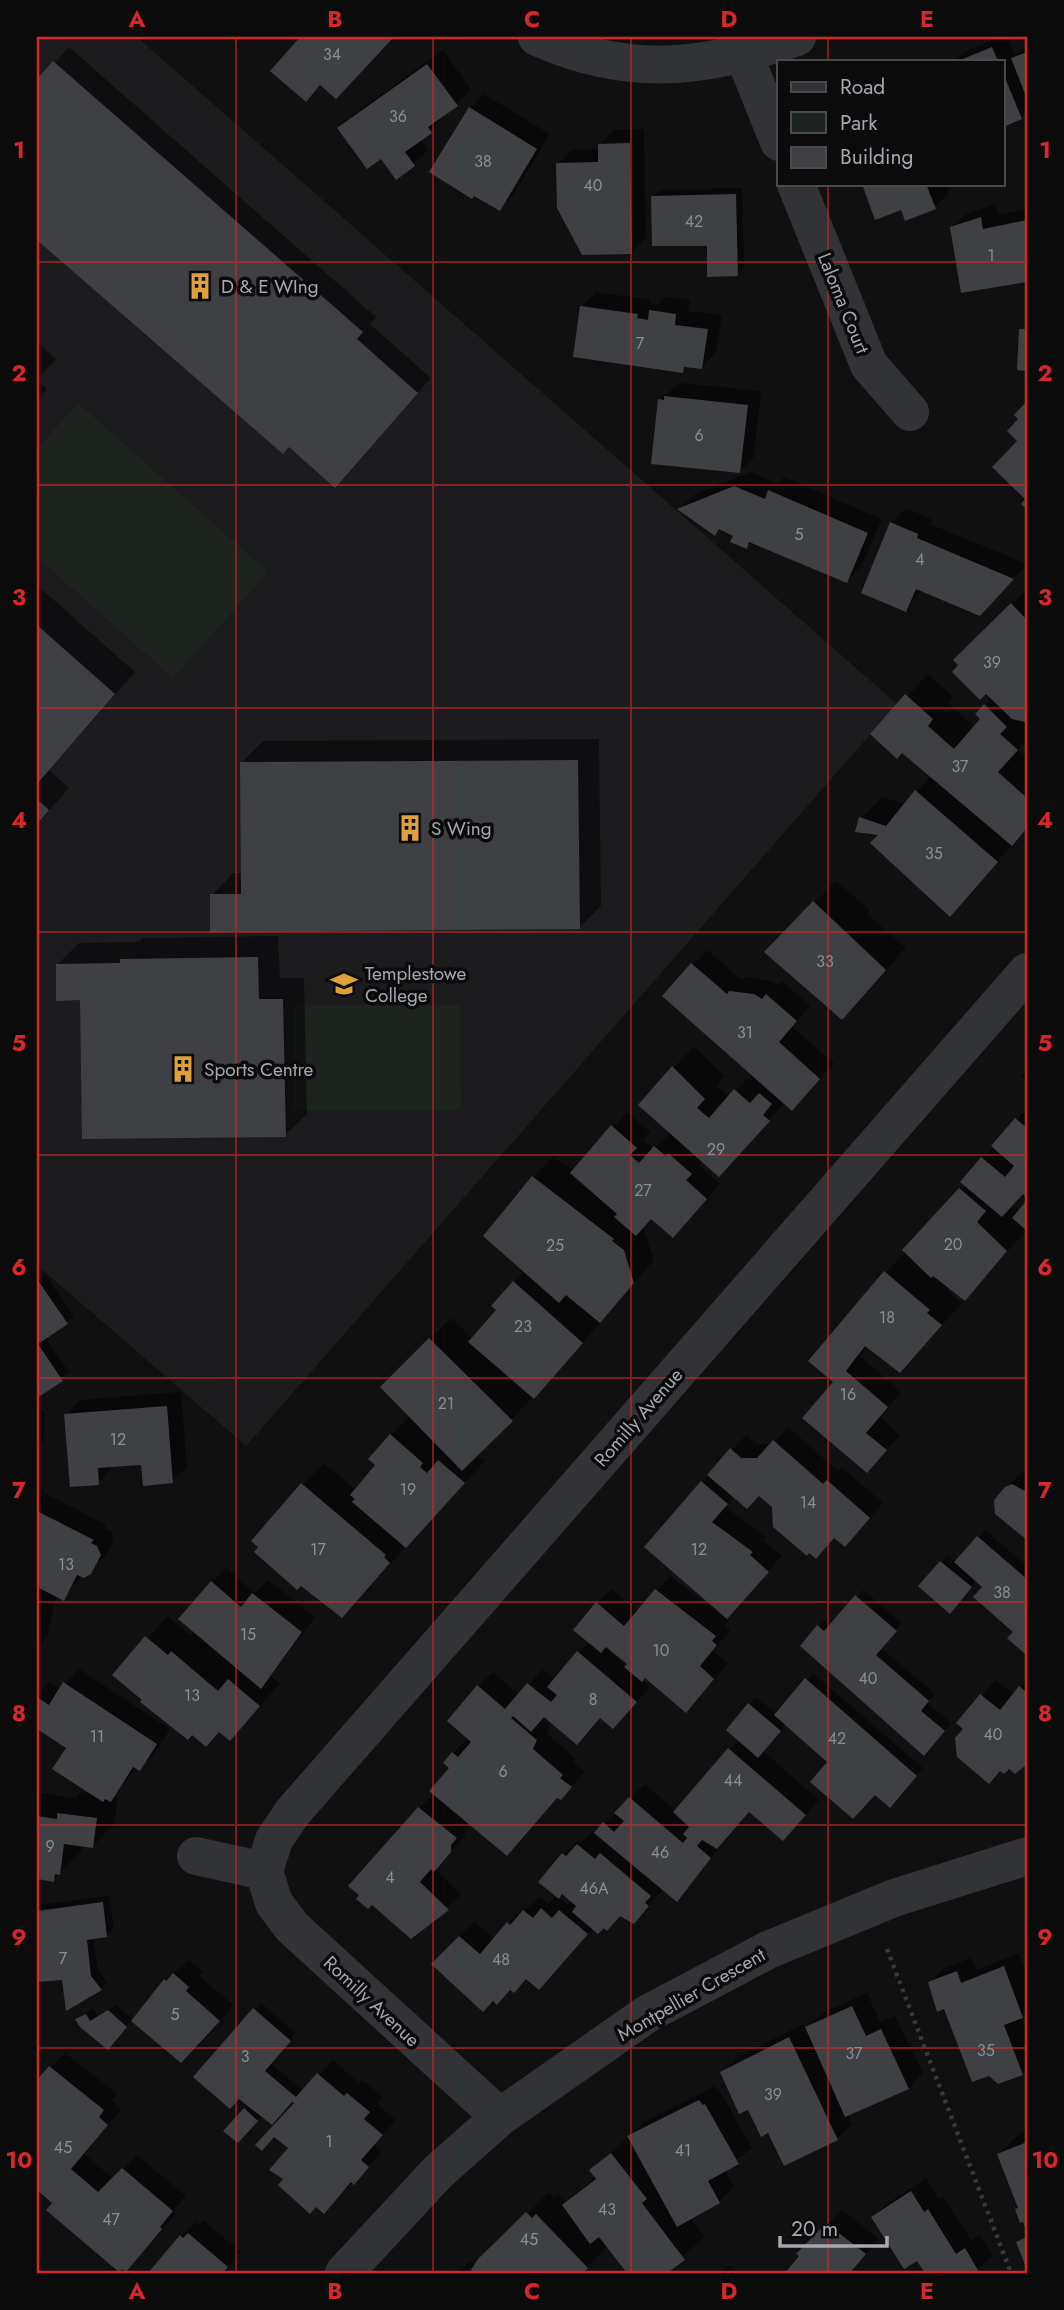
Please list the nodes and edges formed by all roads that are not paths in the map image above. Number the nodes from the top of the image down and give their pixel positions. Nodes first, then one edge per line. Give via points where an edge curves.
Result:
1 (537, 37) edge
2 (797, 37) edge
3 (744, 55) junction
4 (777, 137) edge
5 (797, 186) edge
6 (910, 412) dead end
7 (1027, 972) edge
8 (197, 1856) dead end
9 (1027, 1856) edge
10 (264, 1871) junction
11 (500, 2117) junction
12 (344, 2273) edge

1 - 3 street via 601,60 631,64 697,64
2 - 3 street
3 - 4 street
5 - 6 street, Laloma Court via 869,365
7 - 10 street, Romilly Avenue via 292,1813 274,1840
8 - 10 street
9 - 11 street, Montpellier Crescent via 894,1898 768,1950 647,2014
10 - 11 street, Romilly Avenue via 274,1903 292,1927
11 - 12 street, Montpellier Crescent via 438,2172

